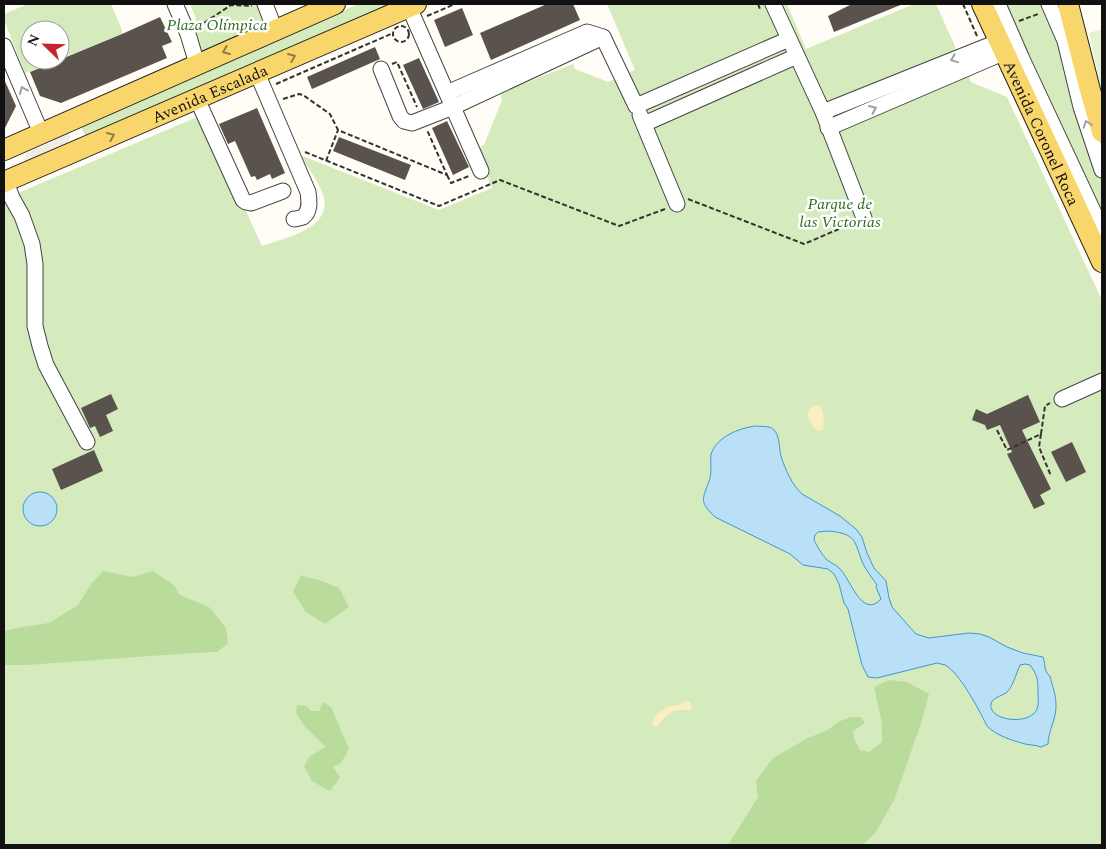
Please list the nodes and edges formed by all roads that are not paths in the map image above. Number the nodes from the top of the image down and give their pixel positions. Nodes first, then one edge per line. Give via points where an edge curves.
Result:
1 (176, 4) edge
2 (335, 4) edge
3 (773, 4) edge
4 (982, 4) edge
5 (998, 4) edge
6 (1061, 4) edge
7 (1068, 4) edge
8 (266, 5) edge
9 (1047, 7) edge
10 (416, 9) edge
11 (275, 30) junction
12 (789, 39) junction
13 (1004, 39) junction
14 (1065, 41) junction
15 (4, 46) edge
16 (797, 56) junction
17 (197, 64) junction
18 (381, 69) road end
19 (260, 81) junction
20 (197, 99) junction
21 (450, 100) junction
22 (636, 106) junction
23 (822, 112) junction
24 (66, 123) junction
25 (644, 124) junction
26 (828, 128) junction
27 (1102, 132) edge
28 (33, 137) junction
29 (4, 150) edge
30 (66, 155) junction
31 (32, 170) junction
32 (1102, 170) edge
33 (481, 171) road end
34 (5, 182) edge
35 (283, 190) dead end
36 (674, 198) road end
37 (864, 218) road end
38 (294, 219) dead end
39 (1102, 230) edge
40 (1102, 262) edge
41 (1102, 381) edge
42 (1062, 399) road end
43 (88, 442) dead end

1 - 17 street
2 - 11 main road, Avenida Escalada
3 - 12 street
4 - 13 main road, Avenida Coronel Roca
5 - 13 street
6 - 14 street
7 - 27 main road
8 - 11 street
9 - 14 street
19 -> 10 main road, Avenida Escalada
10 - 21 street
11 -> 17 main road, Avenida Escalada
12 - 16 street
12 - 22 street
13 -> 23 street
26 -> 13 street
13 - 39 street via 1022,59
13 - 40 main road, Avenida Coronel Roca
32 -> 14 street
28 -> 15 street
16 - 23 street
16 - 25 street
17 - 24 main road, Avenida Escalada
18 - 21 street via 404,121 412,123 422,119
19 - 20 main road, Avenida Escalada
19 - 38 street via 308,192 310,202 306,212 303,217
30 -> 20 main road, Avenida Escalada
20 - 35 street via 243,200 251,203
21 - 22 street via 587,32 603,37
21 - 33 street
22 - 25 street
23 - 26 street
24 - 28 main road, Avenida Escalada
24 - 30 main road via 76,131 76,141
25 - 36 street
26 - 37 street
28 - 29 main road, Avenida Escalada
28 - 31 main road via 21,149 19,158 23,166
30 - 31 main road, Avenida Escalada
31 - 34 main road, Avenida Escalada
34 - 43 street via 32,244 35,264 34,326 46,365
41 - 42 street

